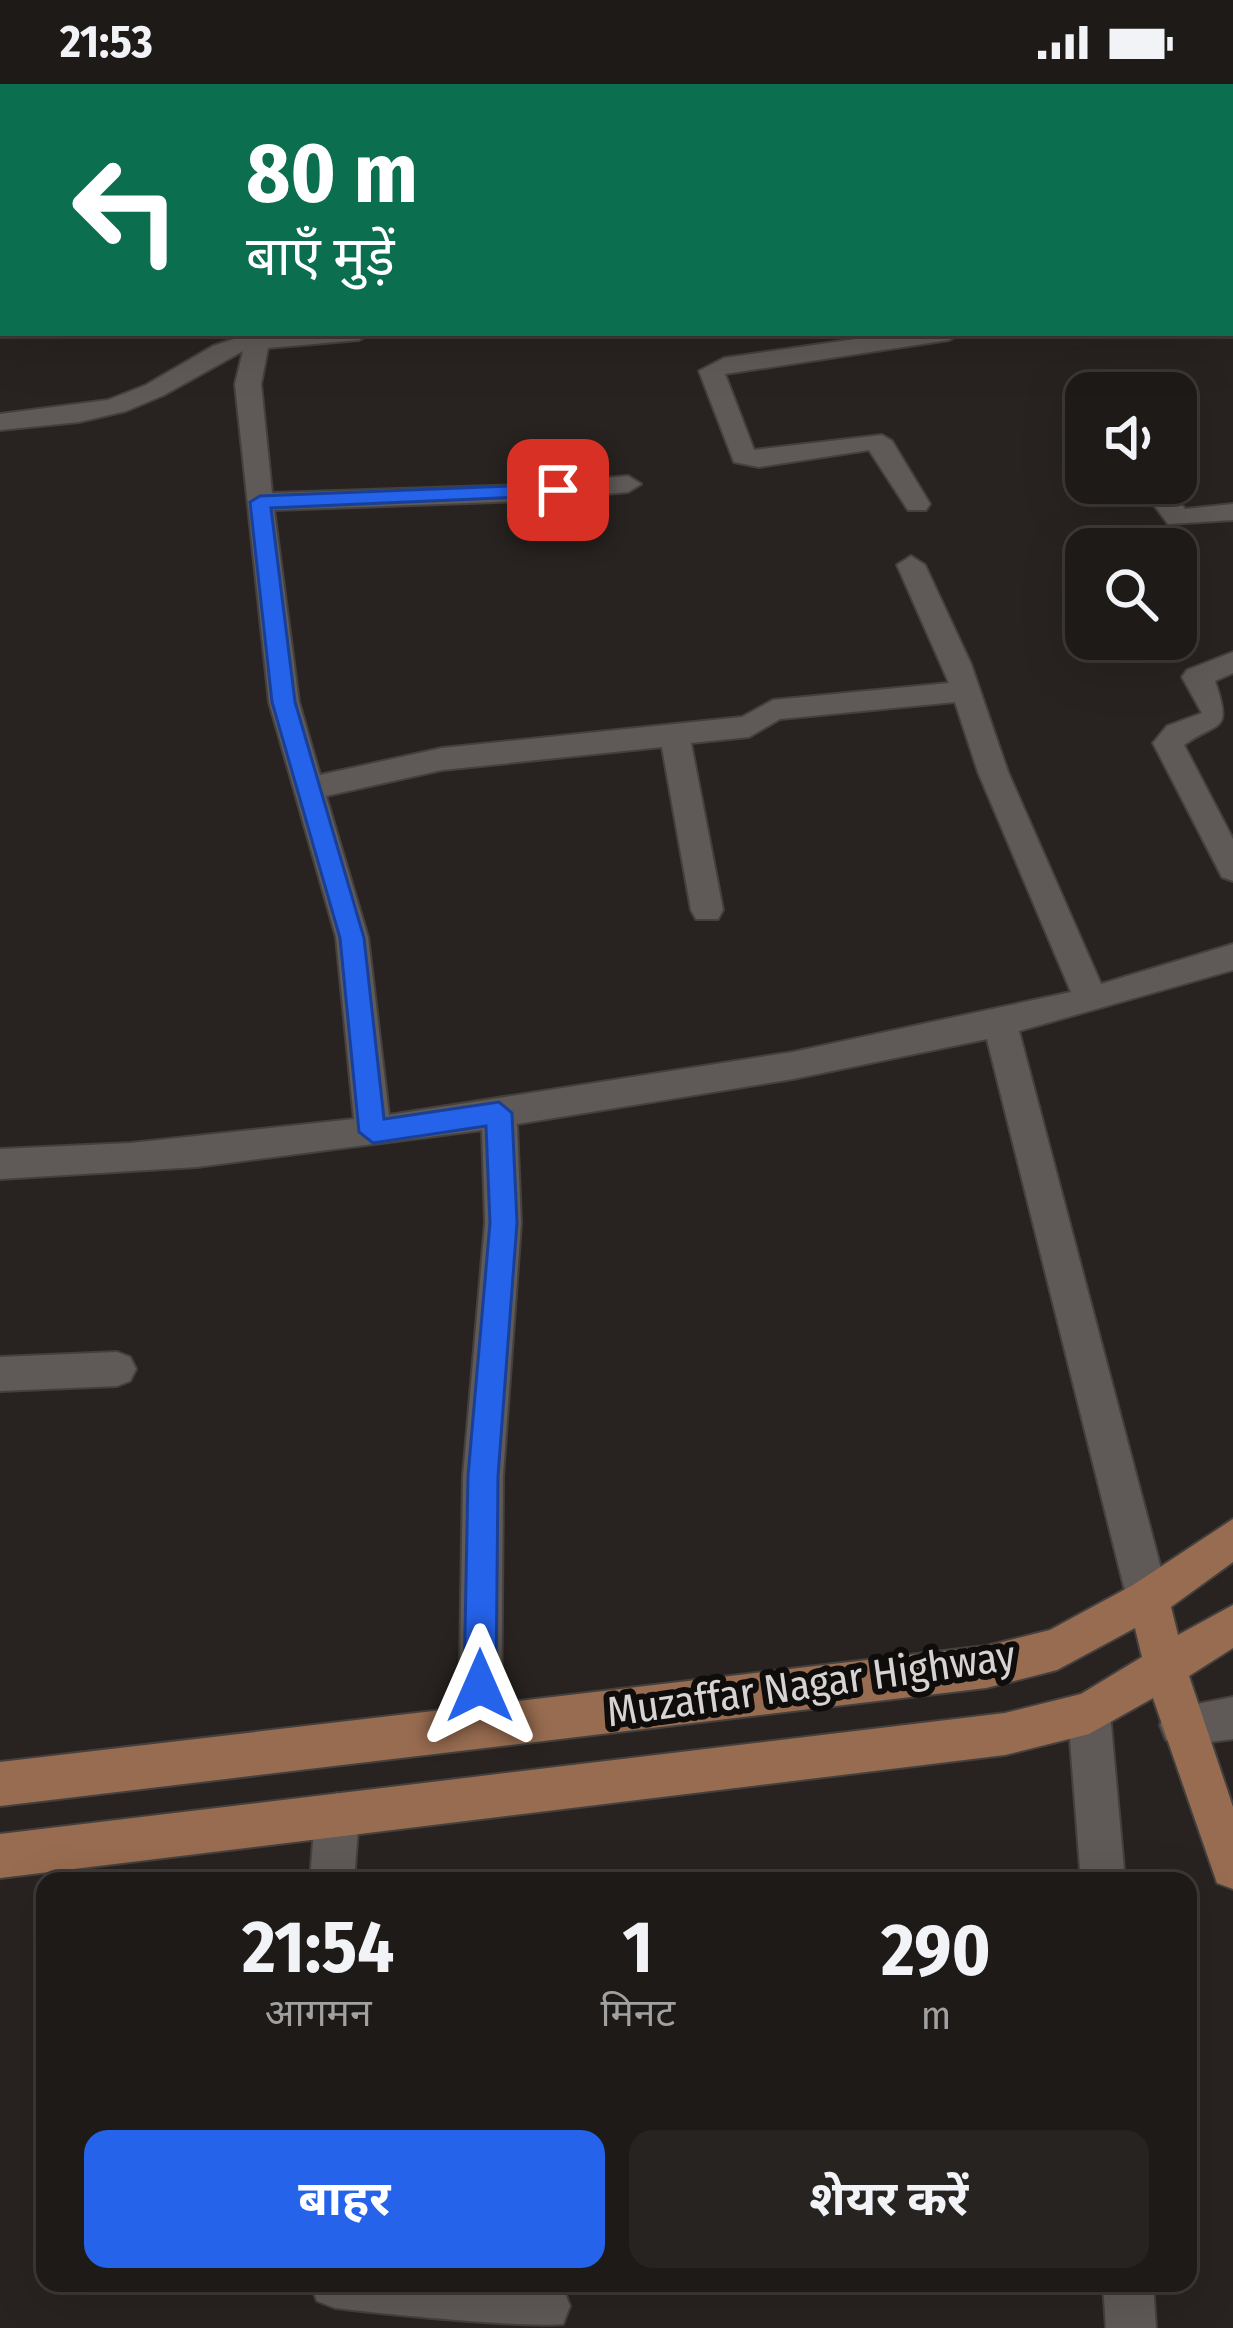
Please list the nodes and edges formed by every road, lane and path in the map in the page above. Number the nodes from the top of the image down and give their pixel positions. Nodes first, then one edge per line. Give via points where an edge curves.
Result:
1 (263, 336) edge
2 (928, 336) edge
3 (0, 422) edge
4 (628, 484) dead end
5 (260, 502) junction
6 (917, 504) dead end
7 (1167, 504) edge
8 (1233, 512) edge
9 (910, 565) dead end
10 (1233, 662) edge
11 (967, 692) junction
12 (675, 735) junction
13 (311, 788) junction
14 (1233, 869) edge
15 (707, 910) dead end
16 (1233, 957) edge
17 (1091, 999) junction
18 (1001, 1026) junction
19 (499, 1113) junction
20 (373, 1132) junction
21 (0, 1165) edge
22 (117, 1369) dead end
23 (0, 1375) edge
24 (1233, 1538) edge
25 (1148, 1599) junction
26 (1233, 1625) edge
27 (1165, 1670) junction
28 (1089, 1713) junction
29 (1233, 1718) edge
30 (1181, 1725) junction
31 (480, 1727) junction
32 (0, 1784) edge
33 (337, 1815) junction
34 (0, 1856) edge
35 (1233, 1867) edge
36 (333, 1872) edge
37 (1102, 1872) edge
38 (417, 2292) edge
39 (1129, 2292) edge
40 (545, 2306) dead end
41 (1131, 2328) edge

1 - 3 street via 97,413
1 - 5 street via 248,384
2 - 6 street via 711,371 743,456 873,441
4 - 5 street
5 - 13 street via 284,702
7 - 8 street via 1178,518
9 - 11 street
10 - 14 street via 1197,677 1217,719 1168,743
11 - 12 street via 773,710 749,728
11 - 17 street
12 - 13 street via 442,759
12 - 15 street
13 - 20 street via 352,938
16 - 17 street
17 - 18 street
18 - 19 street
18 - 25 street
19 - 20 street
19 - 31 street via 503,1223 483,1476
20 - 21 street
22 - 23 street
24 - 25 main road, Muzaffar Nagar Highway
25 - 27 main road
25 - 31 main road, Muzaffar Nagar Highway via 1057,1649 986,1667
26 - 27 main road, Muzaffar Nagar Highway
27 - 28 main road, Muzaffar Nagar Highway
27 - 30 main road
28 - 33 main road, Muzaffar Nagar Highway via 1005,1734
28 - 37 street
29 - 30 street
30 - 35 main road
31 - 32 main road, Muzaffar Nagar Highway
33 - 34 main road, Muzaffar Nagar Highway
33 - 36 street
38 - 40 street
39 - 41 street

